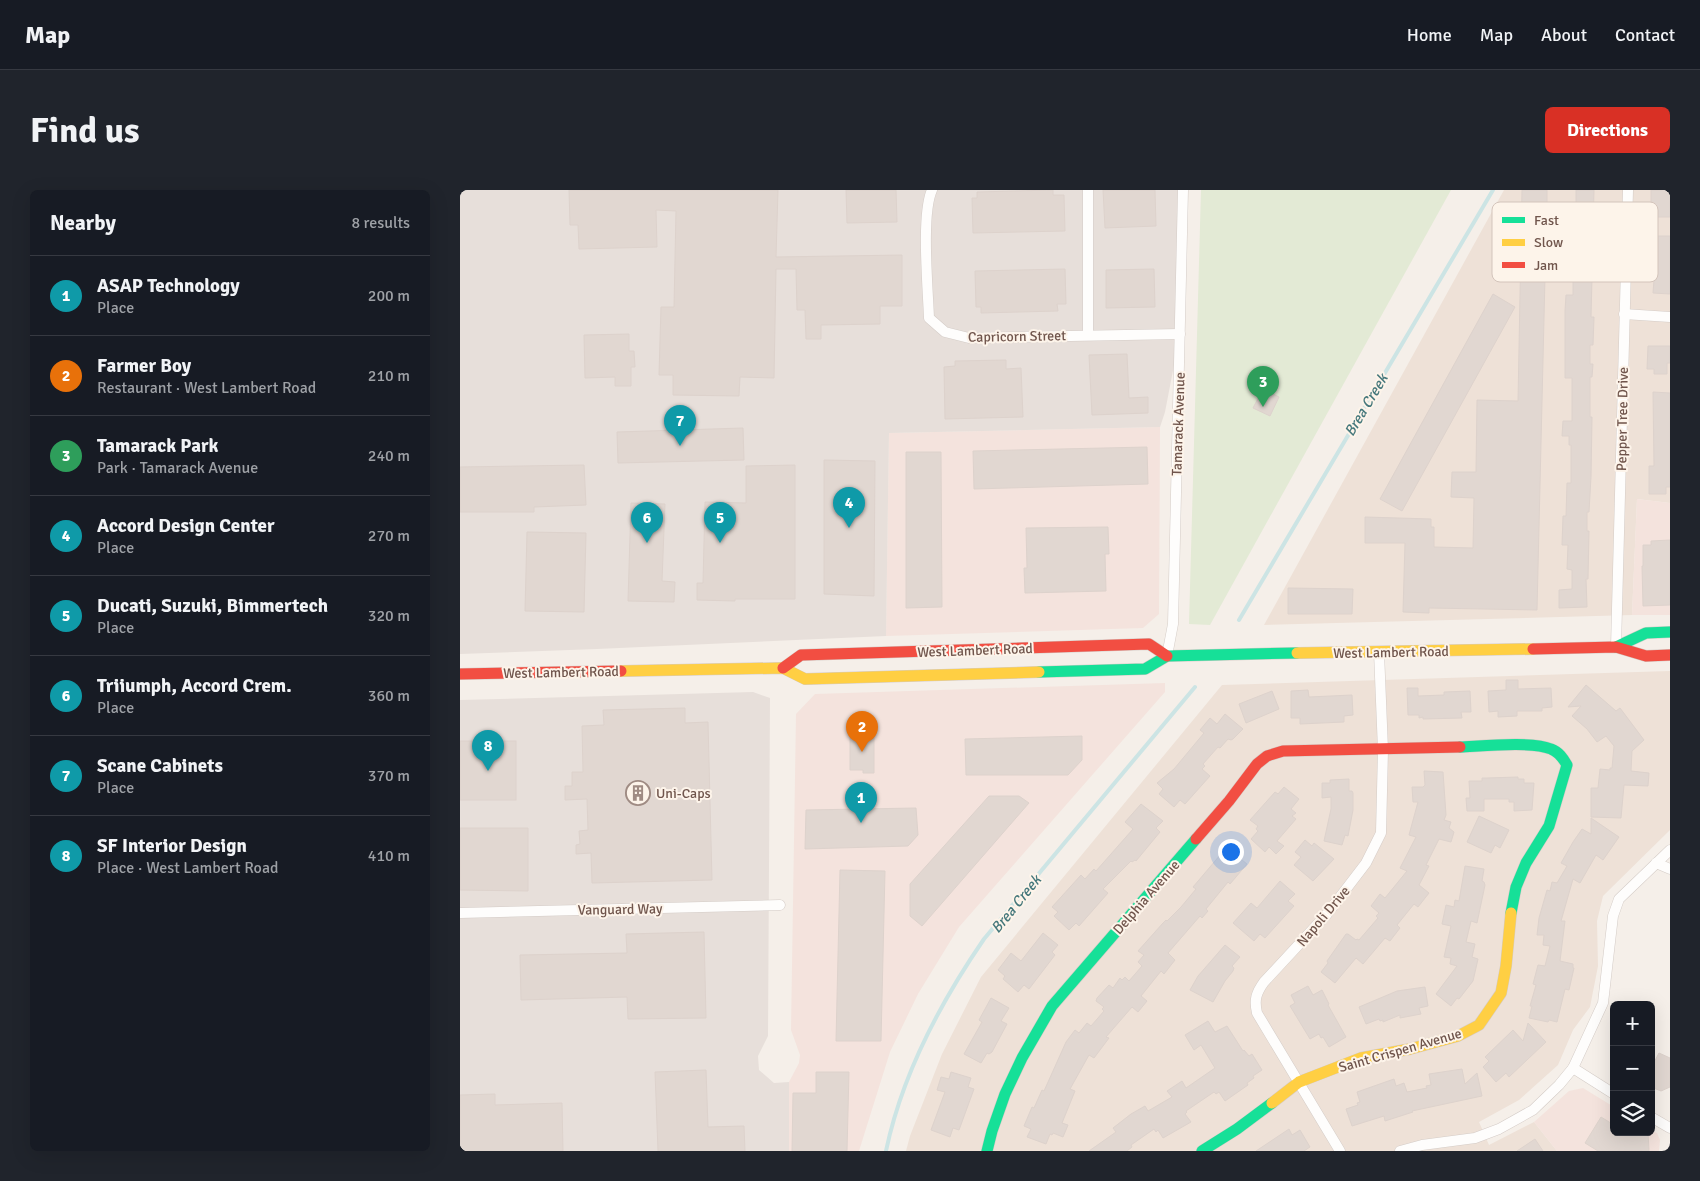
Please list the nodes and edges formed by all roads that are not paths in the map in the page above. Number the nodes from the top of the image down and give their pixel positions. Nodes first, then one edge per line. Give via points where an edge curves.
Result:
1 (932, 190) edge
2 (1088, 190) edge
3 (1183, 190) edge
4 (1625, 282) edge
5 (1624, 314) junction
6 (1670, 317) edge
7 (1180, 334) junction
8 (1088, 335) junction
9 (1670, 632) edge
10 (1616, 647) junction
11 (1379, 652) junction
12 (1670, 655) edge
13 (1167, 656) junction
14 (783, 668) junction
15 (460, 674) edge
16 (1383, 750) junction
17 (1670, 850) edge
18 (1656, 863) junction
19 (1670, 869) edge
20 (780, 905) dead end
21 (460, 913) edge
22 (1573, 1068) junction
23 (1299, 1082) junction
24 (1610, 1091) edge
25 (1655, 1119) edge
26 (1670, 1128) edge
27 (987, 1151) edge
28 (1202, 1151) edge
29 (1340, 1151) edge
30 (1400, 1151) edge

1 - 8 street, Capricorn Street via 927,220 929,318 945,332 969,338
2 - 8 street
3 - 7 street, Tamarack Avenue
4 - 5 street, Pepper Tree Drive
5 - 6 street
5 - 10 street, Pepper Tree Drive
7 - 8 street, Capricorn Street
7 - 13 street, Tamarack Avenue via 1173,624
9 - 10 main road, West Lambert Road via 1646,633
10 - 11 main road, West Lambert Road
10 - 12 main road, West Lambert Road via 1646,656
11 - 13 main road, West Lambert Road
11 - 16 street, Napoli Drive
13 - 14 main road, West Lambert Road via 1145,669 805,679
13 - 14 main road, West Lambert Road via 1149,644 801,655
14 - 15 main road, West Lambert Road
16 - 23 street, Napoli Drive via 1382,833 1366,863 1327,914 1264,982 1255,1002 1257,1013
16 - 23 main road, Saint Crispen Avenue via 1538,745 1561,754 1566,765 1549,826 1526,863 1516,887 1501,993 1486,1017 1479,1025 1458,1036 1361,1058
16 - 27 main road, Delphia Avenue via 1283,752 1267,756 1256,764 1229,801 1052,1006 1005,1092
17 - 18 street
18 - 19 street
18 - 22 street via 1618,900 1612,916 1603,1003
20 - 21 street, Vanguard Way
22 - 24 street
22 - 30 street via 1533,1110 1499,1129 1475,1138
23 - 28 main road, Saint Crispen Avenue
23 - 29 street, Napoli Drive
25 - 26 street

